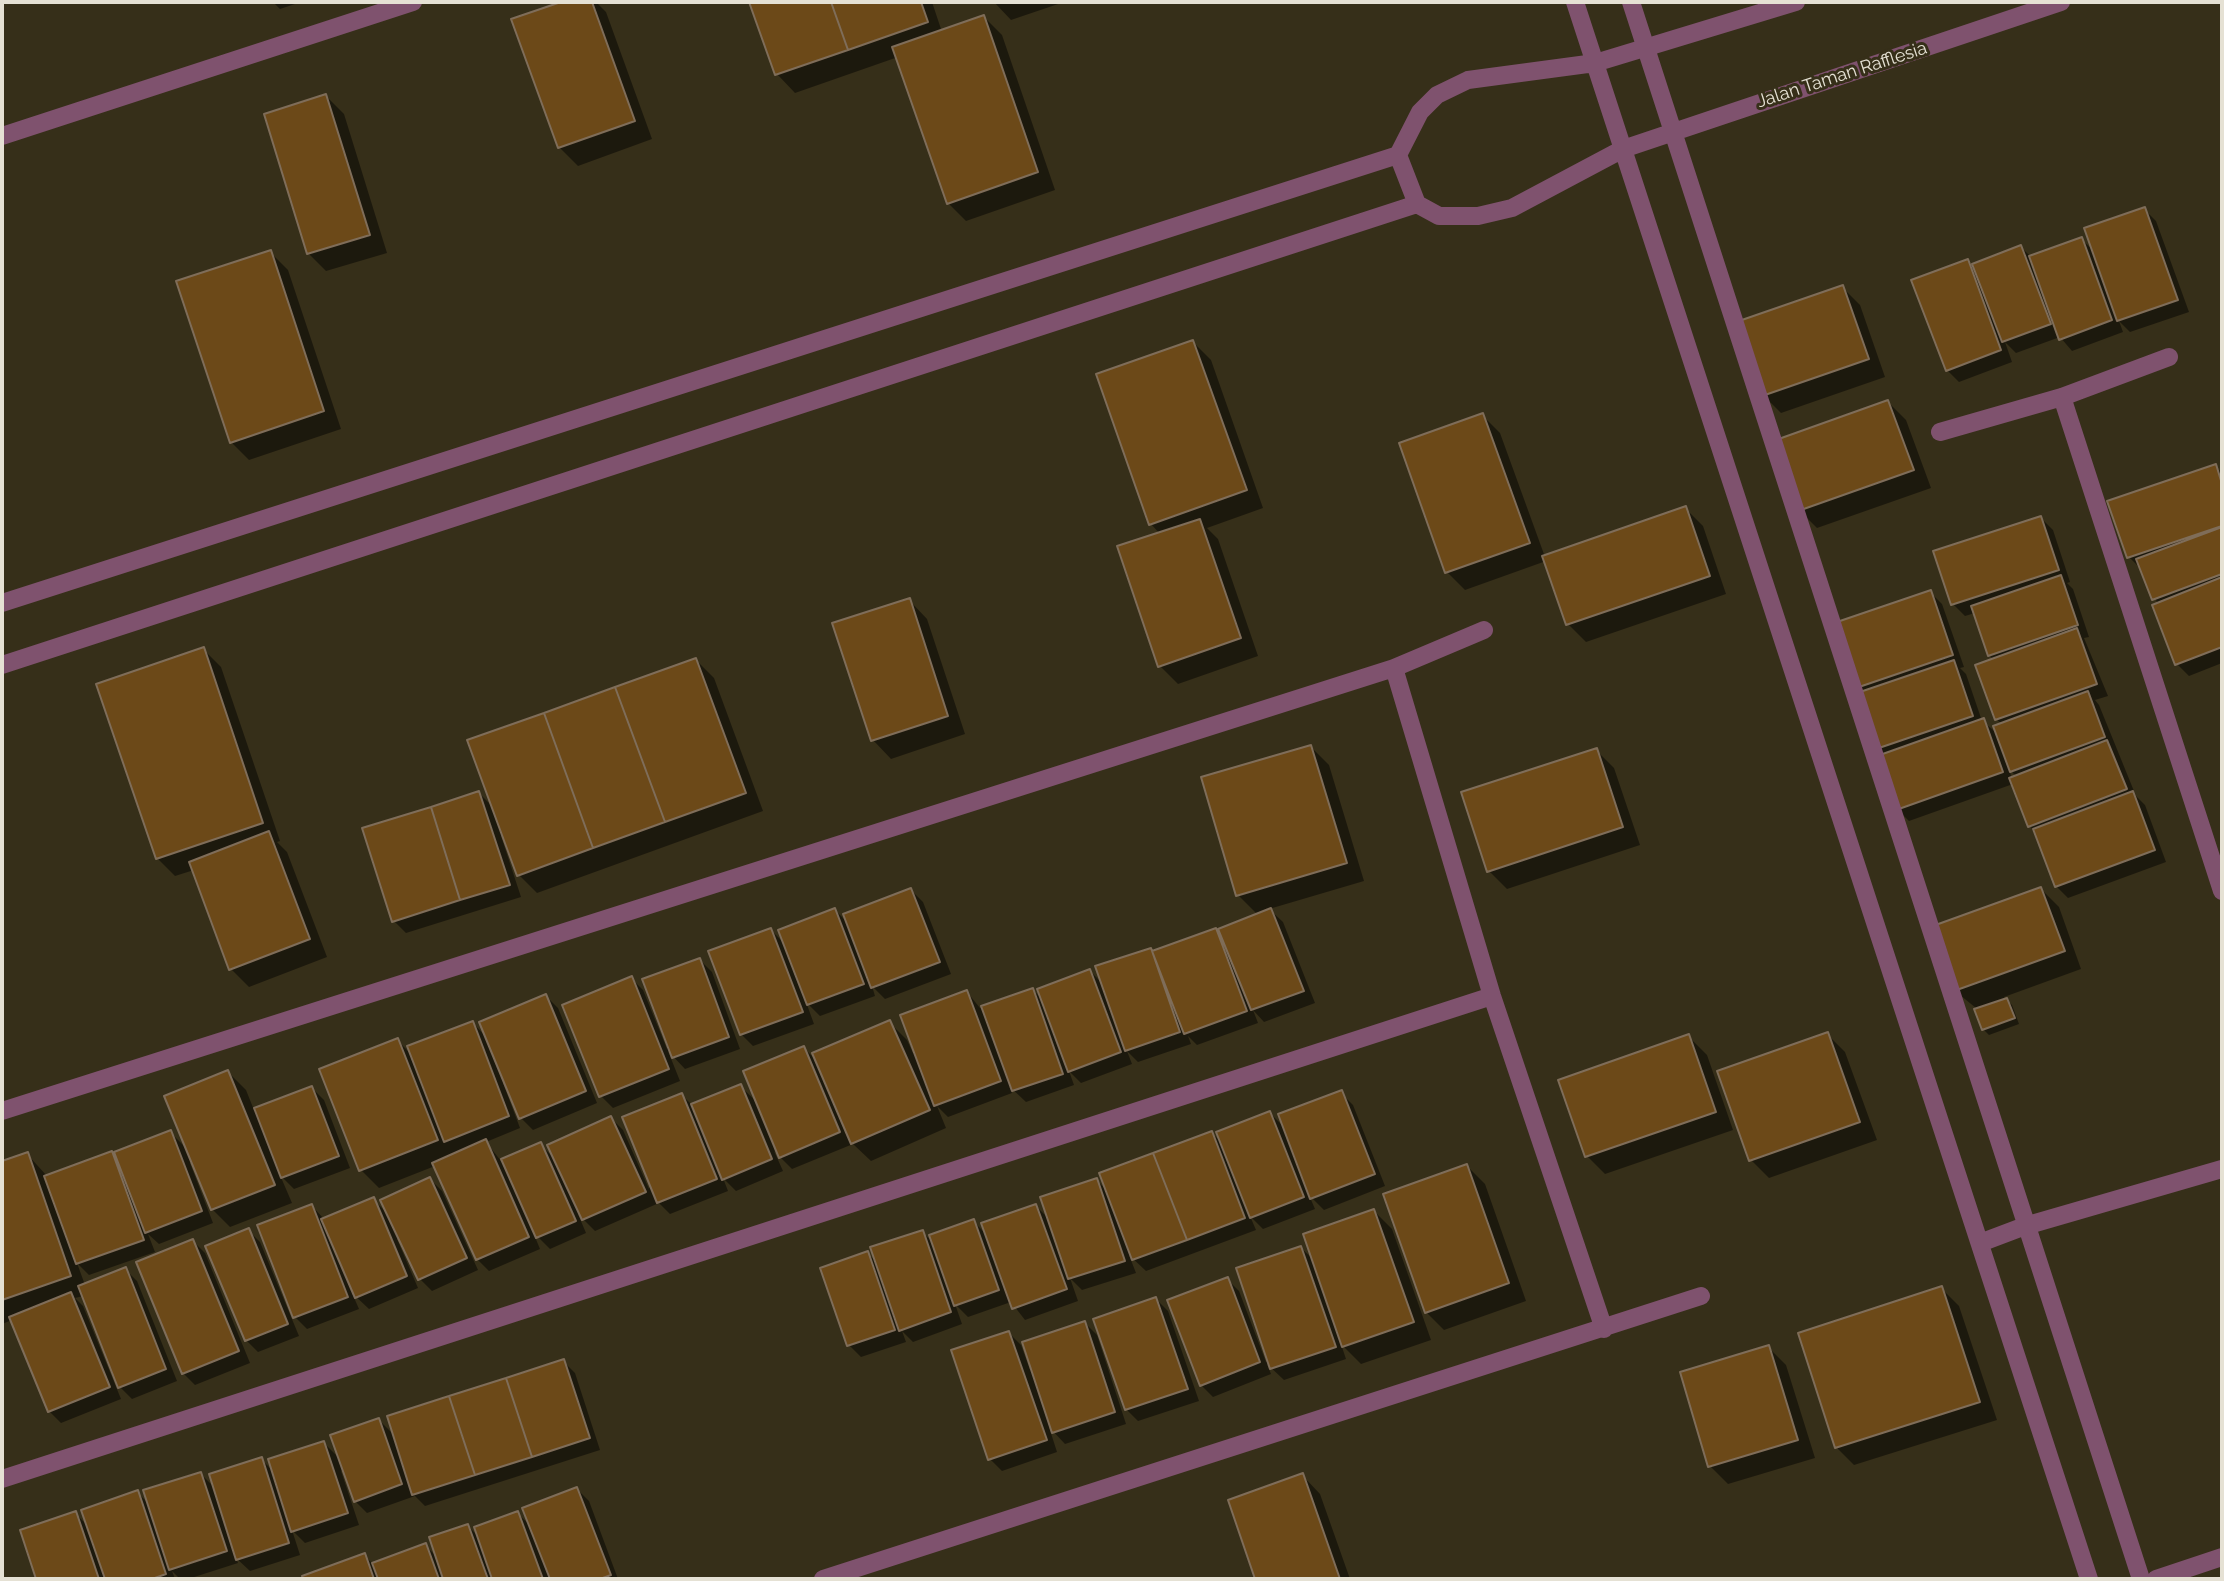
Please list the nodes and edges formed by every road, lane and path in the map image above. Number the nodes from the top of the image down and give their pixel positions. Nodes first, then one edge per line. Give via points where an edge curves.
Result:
1 (413, 2) edge
2 (1575, 2) edge
3 (1631, 2) edge
4 (1796, 2) edge
5 (2061, 2) edge
6 (1646, 47) junction
7 (1595, 62) junction
8 (1673, 131) junction
9 (2, 136) edge
10 (1623, 149) junction
11 (1398, 155) junction
12 (1417, 204) junction
13 (2169, 357) dead end
14 (2062, 397) junction
15 (1940, 432) dead end
16 (2, 603) edge
17 (1484, 630) dead end
18 (2, 665) edge
19 (1394, 668) junction
20 (2222, 891) edge
21 (1492, 996) junction
22 (2, 1111) edge
23 (2222, 1169) edge
24 (2025, 1226) junction
25 (1980, 1243) junction
26 (1701, 1296) dead end
27 (1604, 1329) junction
28 (2, 1479) edge
29 (2222, 1557) edge
30 (823, 1579) edge
31 (2089, 1579) edge
32 (2141, 1579) edge
33 (2156, 1579) edge

1 - 9 street
2 - 7 street
3 - 6 street
4 - 6 street
5 - 8 street, Jalan Taman Rafflesia
6 - 7 street
6 - 8 street
7 - 10 street
7 - 11 street via 1468,79 1437,94 1420,112
8 - 10 street, Jalan Taman Rafflesia
8 - 24 street
10 - 12 street, Jalan Taman Rafflesia via 1512,208 1478,216 1439,216
10 - 25 street
11 - 12 street
11 - 16 street
12 - 18 street
13 - 14 street
14 - 15 street
14 - 20 street
17 - 19 street
19 - 21 street
19 - 22 street
21 - 27 street
21 - 28 street
23 - 24 street
24 - 25 street
24 - 32 street
25 - 31 street
26 - 27 street
27 - 30 street
29 - 33 street

